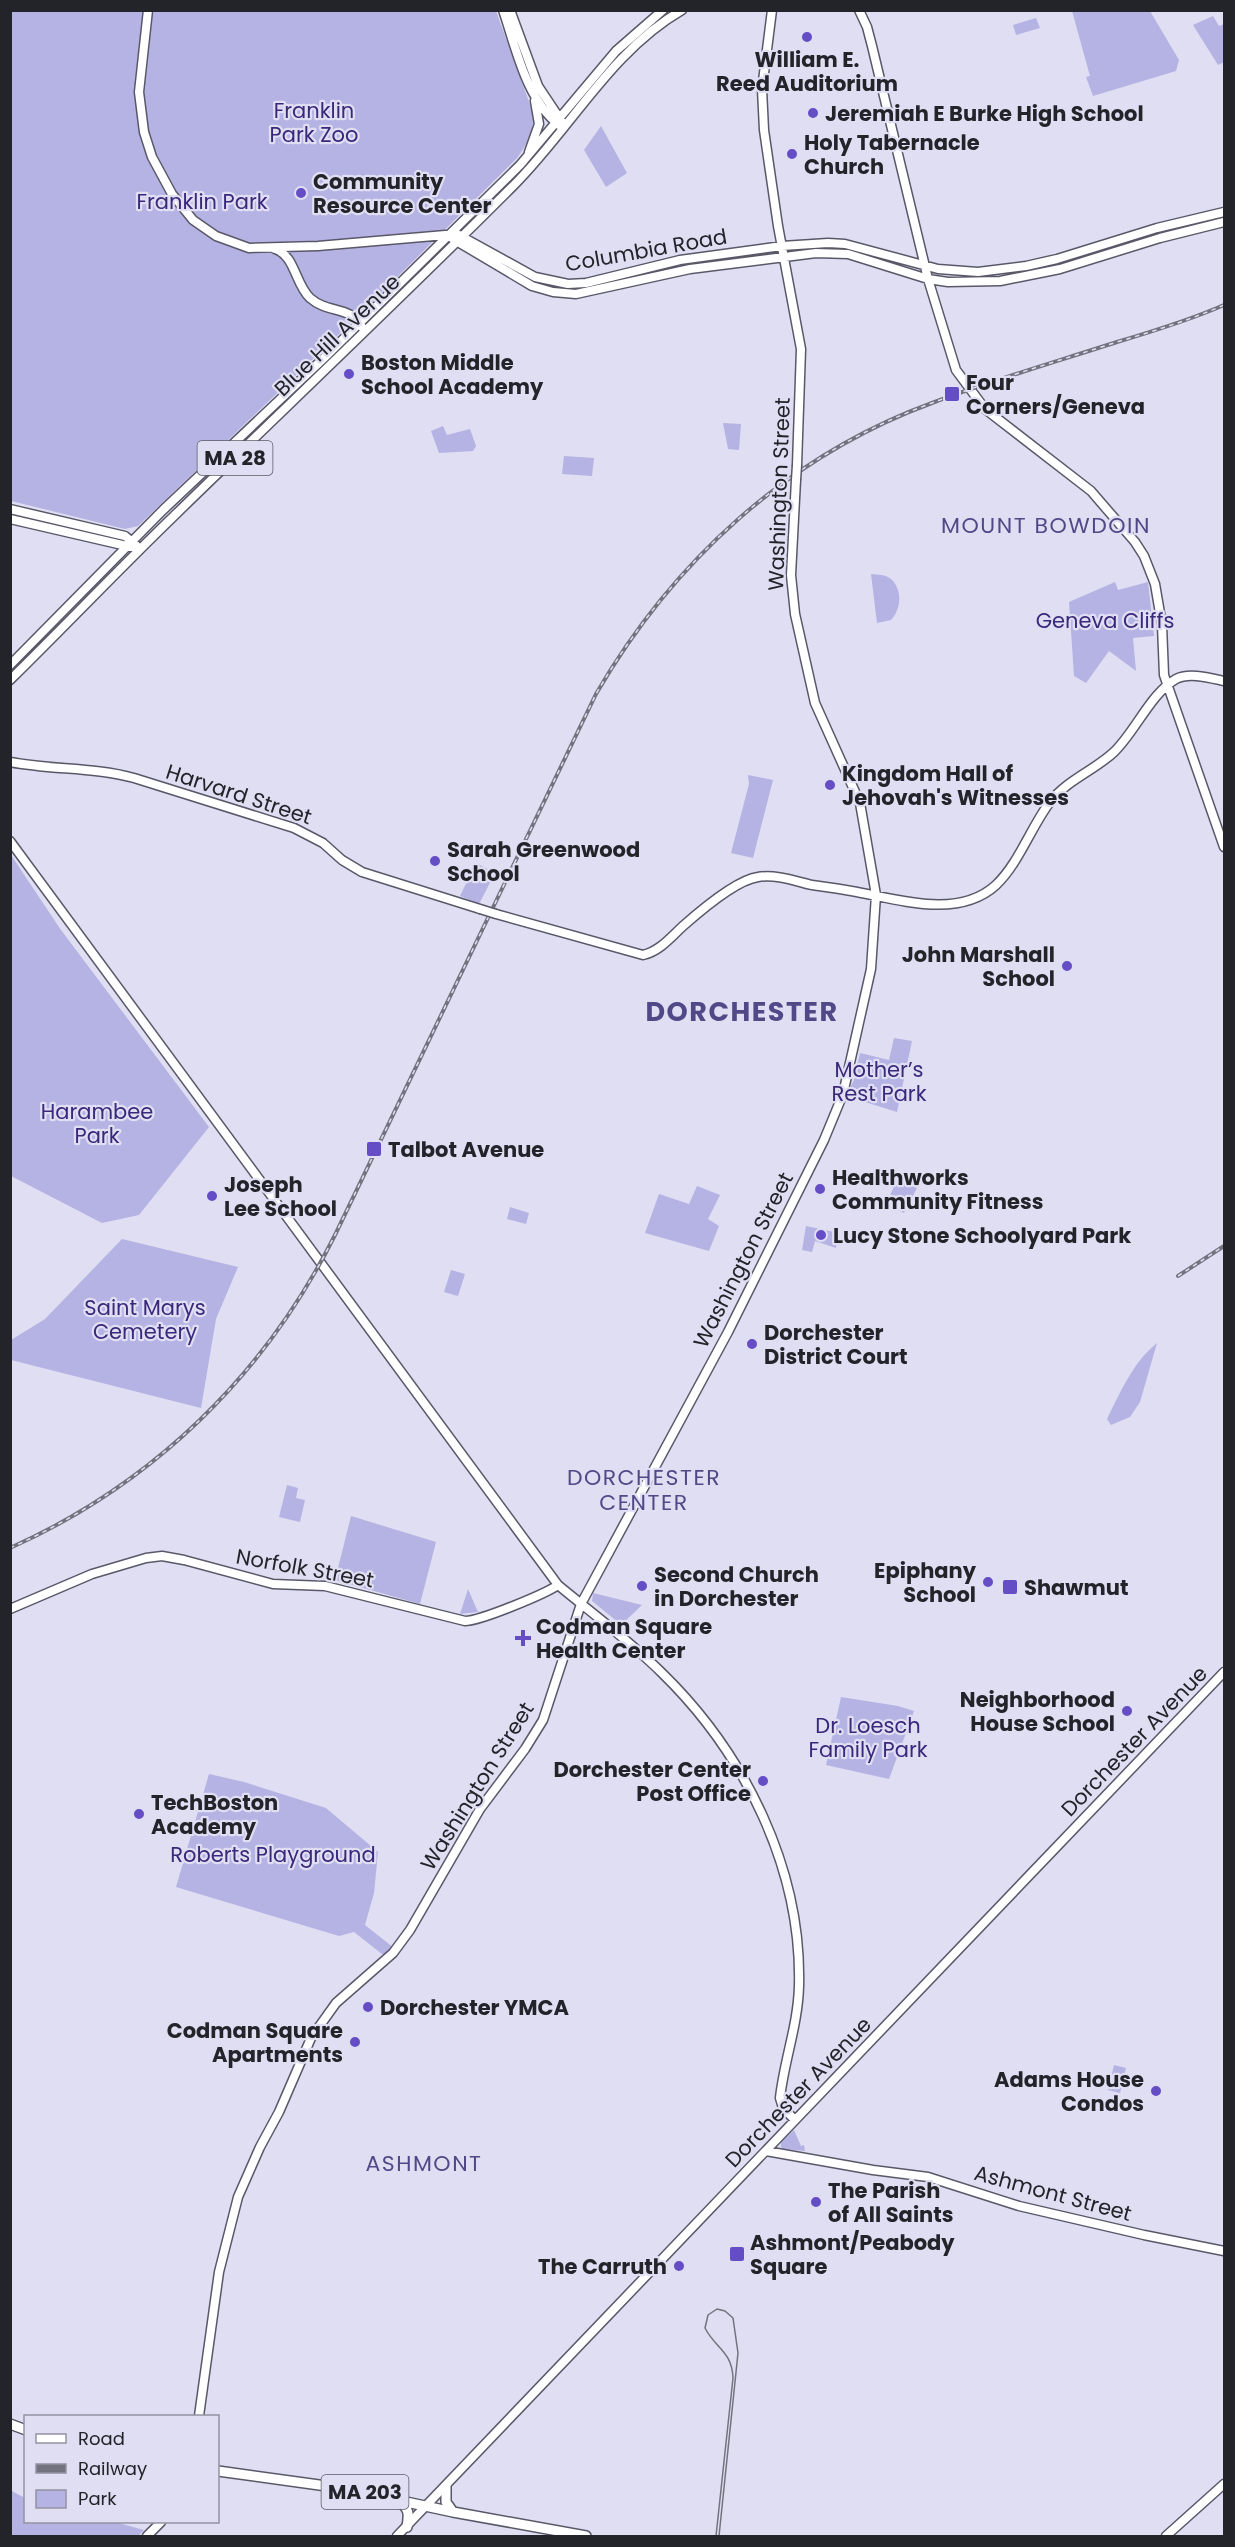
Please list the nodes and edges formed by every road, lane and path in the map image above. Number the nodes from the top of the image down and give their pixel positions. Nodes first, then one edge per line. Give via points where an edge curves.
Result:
1 (148, 10) edge
2 (503, 10) edge
3 (510, 10) edge
4 (663, 10) edge
5 (682, 10) edge
6 (771, 10) edge
7 (859, 10) edge
8 (529, 84) junction
9 (546, 100) junction
10 (573, 101) junction
11 (558, 121) junction
12 (564, 128) junction
13 (520, 165) junction
14 (1224, 212) edge
15 (1224, 222) edge
16 (450, 234) junction
17 (461, 239) junction
18 (306, 246) junction
19 (782, 246) junction
20 (272, 248) junction
21 (784, 256) junction
22 (925, 266) junction
23 (293, 268) junction
24 (928, 279) junction
25 (360, 322) junction
26 (366, 333) junction
27 (10, 509) edge
28 (10, 519) edge
29 (130, 544) junction
30 (140, 550) junction
31 (10, 665) edge
32 (10, 680) edge
33 (1224, 681) edge
34 (1168, 685) junction
35 (10, 762) edge
36 (10, 841) edge
37 (1224, 847) edge
38 (876, 896) junction
39 (558, 1585) junction
40 (581, 1604) junction
41 (10, 1609) edge
42 (1224, 1672) edge
43 (795, 2120) junction
44 (766, 2151) junction
45 (1224, 2251) edge
46 (200, 2415) edge
47 (219, 2471) edge
48 (1224, 2484) edge
49 (446, 2486) junction
50 (393, 2499) junction
51 (426, 2506) junction
52 (453, 2512) junction
53 (160, 2523) edge
54 (407, 2527) junction
55 (147, 2536) edge
56 (397, 2536) edge
57 (586, 2536) edge
58 (1166, 2536) edge

1 - 20 main road, Columbia Road via 140,102 147,144 162,178 185,212 205,230 238,245
2 - 8 main road, MA 28
3 - 9 main road
4 - 10 main road, Blue Hill Avenue via 616,51
5 - 12 main road, Blue Hill Avenue via 647,35 606,76
6 - 19 main road, Washington Street via 762,89 766,148
7 - 22 main road via 872,45
8 - 11 main road via 544,110
8 - 13 main road, MA 28 via 538,124 532,146
9 - 10 main road via 561,107
9 - 11 main road
10 - 11 main road, Blue Hill Avenue
11 - 12 main road
11 - 13 main road, Blue Hill Avenue
12 - 17 main road, Blue Hill Avenue / MA 28
13 - 16 main road, Blue Hill Avenue / MA 28
14 - 22 main road, Columbia Road via 1026,266 978,272
15 - 24 main road, Columbia Road via 1078,264 1000,281
16 - 17 main road, Columbia Road
16 - 18 main road, Columbia Road
16 - 25 main road, Blue Hill Avenue / MA 28
17 - 19 main road, Columbia Road via 535,277 568,284 680,260
17 - 21 main road, Columbia Road via 532,286 576,294 690,269
17 - 26 main road, Blue Hill Avenue / MA 28
18 - 20 main road, Columbia Road
18 - 23 main road via 293,252
19 - 21 main road, Washington Street
19 - 22 main road, Columbia Road via 845,244
20 - 23 main road via 284,253
21 - 24 main road, Columbia Road via 848,254
21 - 38 main road, Washington Street, bridge via 801,349 791,574 795,614 815,702 860,803
22 - 24 main road
23 - 25 main road via 301,287 312,299 326,308 350,313
24 - 34 main road via 954,364 978,402 1085,485 1144,556 1155,584 1162,625 1162,666
25 - 26 main road
25 - 29 main road, Blue Hill Avenue / MA 28
26 - 30 main road, Blue Hill Avenue / MA 28
27 - 29 main road via 127,537
28 - 29 main road
29 - 30 main road
29 - 31 main road, Blue Hill Avenue / MA 28
30 - 32 main road, Blue Hill Avenue / MA 28
33 - 34 main road via 1180,677
34 - 37 main road
34 - 38 main road, Harvard Street via 1113,753 1051,801 1005,873 984,894 945,905
35 - 38 main road, Harvard Street, bridge via 112,772 309,834 362,872 643,954 659,949 725,895 759,877
36 - 39 main road
38 - 40 main road, Washington Street via 871,969 837,1111 728,1332
39 - 40 main road
39 - 41 main road, Norfolk Street via 487,1616 465,1621 325,1586 273,1584 162,1556 92,1574
40 - 43 main road via 644,1656 698,1714 747,1787 772,1838 793,1903 799,1952 798,2006 780,2098 783,2108
40 - 46 main road, Washington Street via 538,1729 480,1809 410,1930 393,1953 341,1998 311,2038 239,2194 219,2272
42 - 43 main road, Dorchester Avenue
43 - 44 main road, Dorchester Avenue
44 - 45 main road, Ashmont Street via 934,2178 1012,2204
44 - 49 main road, Dorchester Avenue
47 - 50 highway, MA 203 via 313,2483
48 - 58 main road
49 - 51 main road, Dorchester Avenue
49 - 52 highway via 447,2502
50 - 51 highway, MA 203
50 - 54 highway via 407,2509
51 - 52 highway, MA 203
51 - 54 main road, Dorchester Avenue
52 - 57 highway, MA 203
53 - 55 main road
54 - 56 main road, Dorchester Avenue

